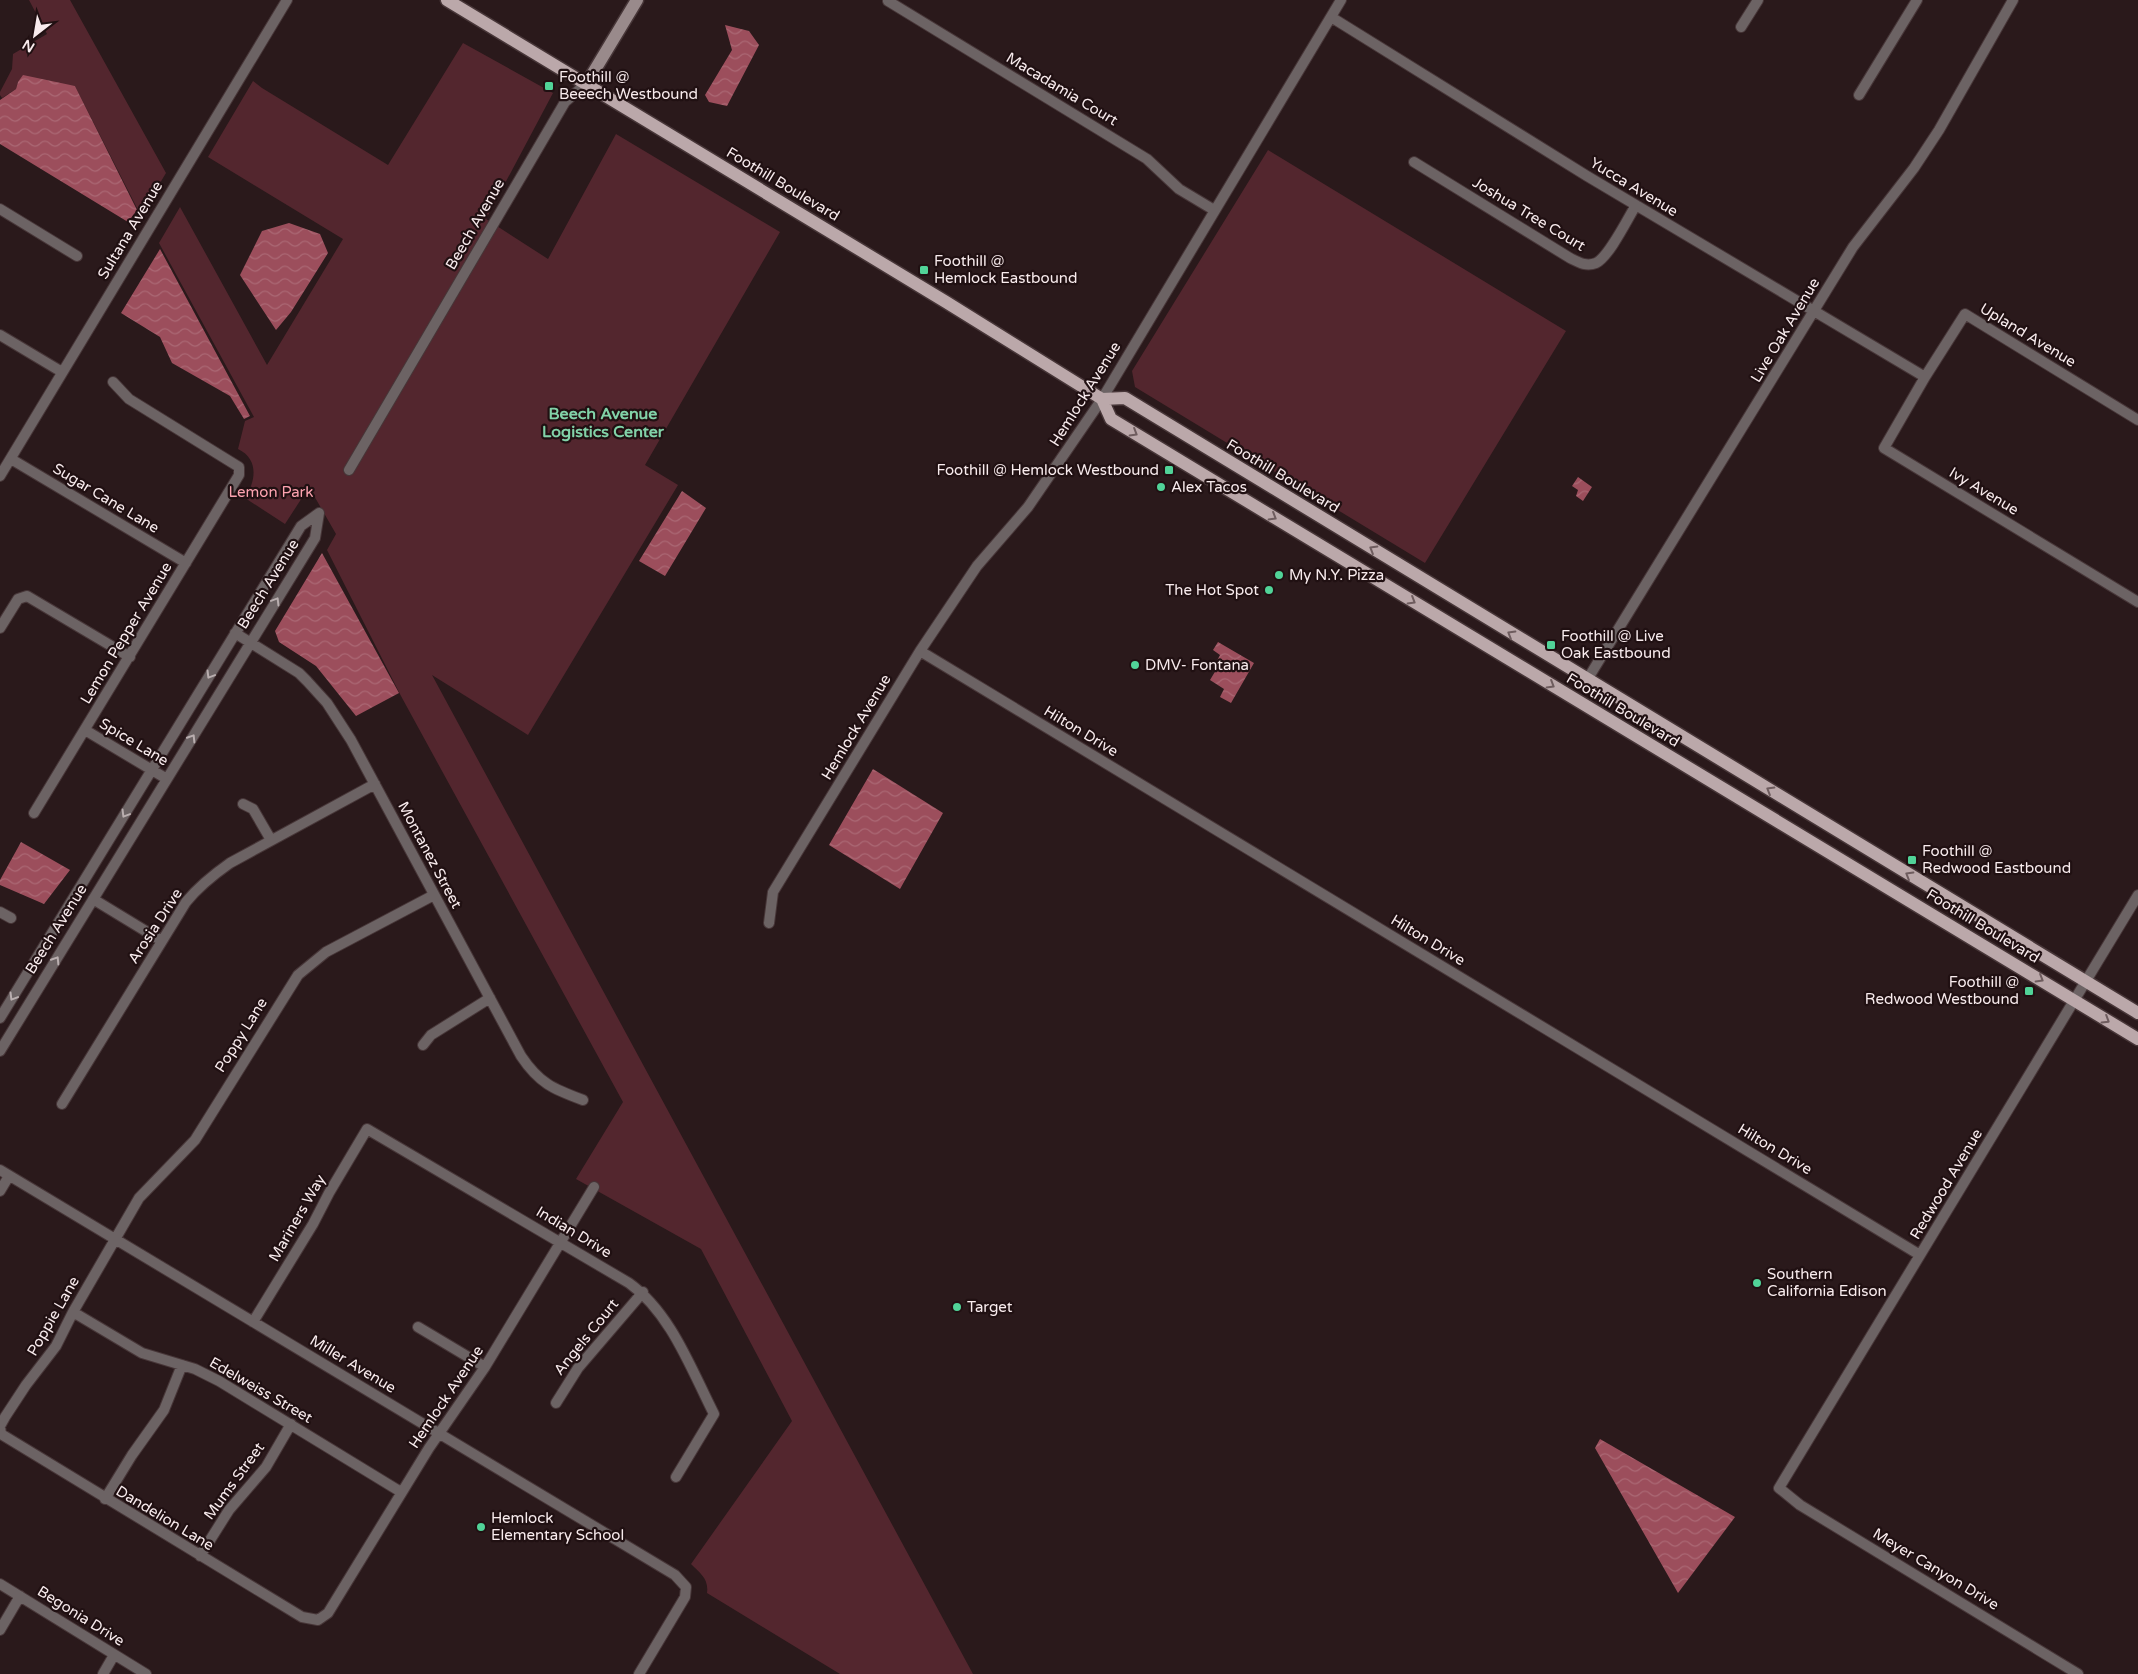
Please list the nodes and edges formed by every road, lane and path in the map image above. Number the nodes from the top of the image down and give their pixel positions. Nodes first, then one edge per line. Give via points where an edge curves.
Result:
1 (287, 0) edge
2 (447, 0) edge
3 (637, 0) edge
4 (1341, 0) edge
5 (1758, 0) edge
6 (1917, 0) edge
7 (2013, 0) edge
8 (888, 1) edge
9 (1331, 18) junction
10 (1741, 27) dead end
11 (587, 84) junction
12 (1859, 95) dead end
13 (1414, 162) dead end
14 (1636, 205) junction
15 (0, 209) edge
16 (1214, 210) junction
17 (77, 256) dead end
18 (1814, 312) junction
19 (0, 335) edge
20 (62, 372) junction
21 (1925, 377) junction
22 (114, 382) dead end
23 (1102, 399) junction
24 (2138, 420) edge
25 (11, 459) junction
26 (349, 470) dead end
27 (0, 476) edge
28 (186, 563) junction
29 (2138, 602) edge
30 (0, 628) edge
31 (235, 633) junction
32 (251, 643) junction
33 (920, 651) junction
34 (130, 657) junction
35 (1587, 680) junction
36 (85, 730) junction
37 (152, 770) junction
38 (167, 779) junction
39 (375, 784) junction
40 (243, 804) dead end
41 (34, 813) dead end
42 (271, 840) junction
43 (434, 895) junction
44 (2138, 895) edge
45 (93, 899) junction
46 (0, 912) edge
47 (11, 918) dead end
48 (769, 923) dead end
49 (162, 941) junction
50 (2086, 981) junction
51 (490, 998) junction
52 (2074, 1000) junction
53 (2138, 1013) edge
54 (0, 1018) edge
55 (2138, 1039) edge
56 (423, 1045) dead end
57 (0, 1051) edge
58 (583, 1100) dead end
59 (62, 1104) dead end
60 (367, 1129) joint
61 (5, 1173) edge
62 (594, 1188) dead end
63 (0, 1191) edge
64 (115, 1238) junction
65 (561, 1242) junction
66 (1920, 1255) junction
67 (643, 1292) junction
68 (73, 1312) junction
69 (253, 1322) junction
70 (418, 1327) dead end
71 (182, 1366) junction
72 (485, 1368) junction
73 (556, 1403) dead end
74 (291, 1424) junction
75 (439, 1433) junction
76 (1, 1434) edge
77 (676, 1477) dead end
78 (1779, 1488) joint
79 (402, 1492) junction
80 (106, 1499) junction
81 (200, 1556) junction
82 (0, 1584) edge
83 (20, 1596) junction
84 (318, 1620) joint
85 (0, 1630) edge
86 (114, 1655) junction
87 (103, 1674) edge
88 (146, 1674) edge
89 (639, 1674) edge
90 (2078, 1674) edge

1 - 20 street, Sultana Avenue
2 - 11 main road, Foothill Boulevard
3 - 11 main road, Beech Avenue
4 - 9 street, Hemlock Avenue
5 - 10 street
6 - 12 street
7 - 18 street, Live Oak Avenue via 1939,130 1914,168 1853,246
8 - 16 street, Macadamia Court via 1147,159 1179,189
9 - 14 street, Yucca Avenue
9 - 16 street, Hemlock Avenue
11 - 23 main road, Foothill Boulevard
11 - 26 street, Beech Avenue via 566,102
13 - 14 street, Joshua Tree Court via 1585,265 1597,263
14 - 18 street, Yucca Avenue
15 - 17 street
16 - 23 street, Hemlock Avenue
18 - 21 street, Yucca Avenue
18 - 35 street, Live Oak Avenue
19 - 20 street
20 - 25 street, Sultana Avenue
21 - 24 street, Upland Avenue via 1965,314
21 - 29 street, Ivy Avenue via 1884,448
22 - 28 street, Lemon Pepper Avenue via 129,399 239,467 239,475
23 - 33 street, Hemlock Avenue via 1038,494 977,566
35 -> 23 main road, Foothill Boulevard via 1125,398
23 -> 52 main road, Foothill Boulevard via 1111,419
25 - 27 street, Sultana Avenue
25 - 28 street, Sugar Cane Lane
28 - 34 street, Lemon Pepper Avenue
30 - 34 street via 18,599 27,596
31 - 32 street, Montanez Street
32 -> 31 street, Beech Avenue via 315,538 319,512 301,526
31 -> 37 street, Beech Avenue
38 -> 32 street, Beech Avenue
32 - 39 street, Montanez Street via 299,673 315,689 339,720
33 - 48 street, Hemlock Avenue via 773,892
33 - 66 street, Hilton Drive
34 - 36 street, Lemon Pepper Avenue
50 -> 35 main road, Foothill Boulevard
36 - 37 street, Spice Lane
36 - 41 street, Lemon Pepper Avenue
37 - 38 street, Spice Lane
37 -> 54 street, Beech Avenue
38 - 45 street, Beech Avenue
39 - 42 street, Arosia Drive
39 - 43 street, Montanez Street
40 - 42 street via 253,809
42 - 49 street, Arosia Drive via 208,878 186,902
43 - 51 street, Montanez Street
43 - 64 street, Poppy Lane via 326,952 298,975 195,1140 139,1198
44 - 50 street, Redwood Avenue
45 - 49 street
57 -> 45 street, Beech Avenue
46 - 47 street
49 - 59 street, Arosia Drive
50 - 52 street, Redwood Avenue
50 - 53 main road, Foothill Boulevard
51 - 56 street via 431,1035
51 - 58 street, Montanez Street via 521,1056 537,1076 554,1089
52 -> 55 main road, Foothill Boulevard
52 - 66 street, Redwood Avenue
60 - 65 street, Indian Drive
60 - 69 street, Mariners Way
61 - 63 street
61 - 64 street, Miller Avenue
62 - 65 street, Hemlock Avenue
64 - 68 street, Poppie Lane
64 - 69 street, Miller Avenue
65 - 67 street, Indian Drive
65 - 72 street, Hemlock Avenue
66 - 78 street, Redwood Avenue
67 - 73 street, Angels Court via 578,1368
67 - 77 street, Indian Drive via 668,1324 714,1414
68 - 71 street, Edelweiss Street via 142,1353
68 - 76 street, Poppie Lane via 56,1346 5,1417 0,1426
69 - 75 street, Miller Avenue
70 - 72 street
71 - 74 street, Edelweiss Street via 219,1381
71 - 80 street via 164,1410
72 - 75 street, Hemlock Avenue
74 - 79 street, Edelweiss Street
74 - 81 street, Mums Street via 266,1467 230,1510
75 - 79 street, Hemlock Avenue
75 - 89 street, Miller Avenue via 674,1575 686,1588 683,1602
76 - 80 street, Dandelion Lane
78 - 90 street, Meyer Canyon Drive via 1800,1505
79 - 84 street, Hemlock Avenue via 328,1613
80 - 81 street, Dandelion Lane
81 - 84 street, Dandelion Lane via 302,1617
82 - 83 street, Begonia Drive
83 - 85 street
83 - 86 street, Begonia Drive
86 - 87 street
86 - 88 street, Begonia Drive

